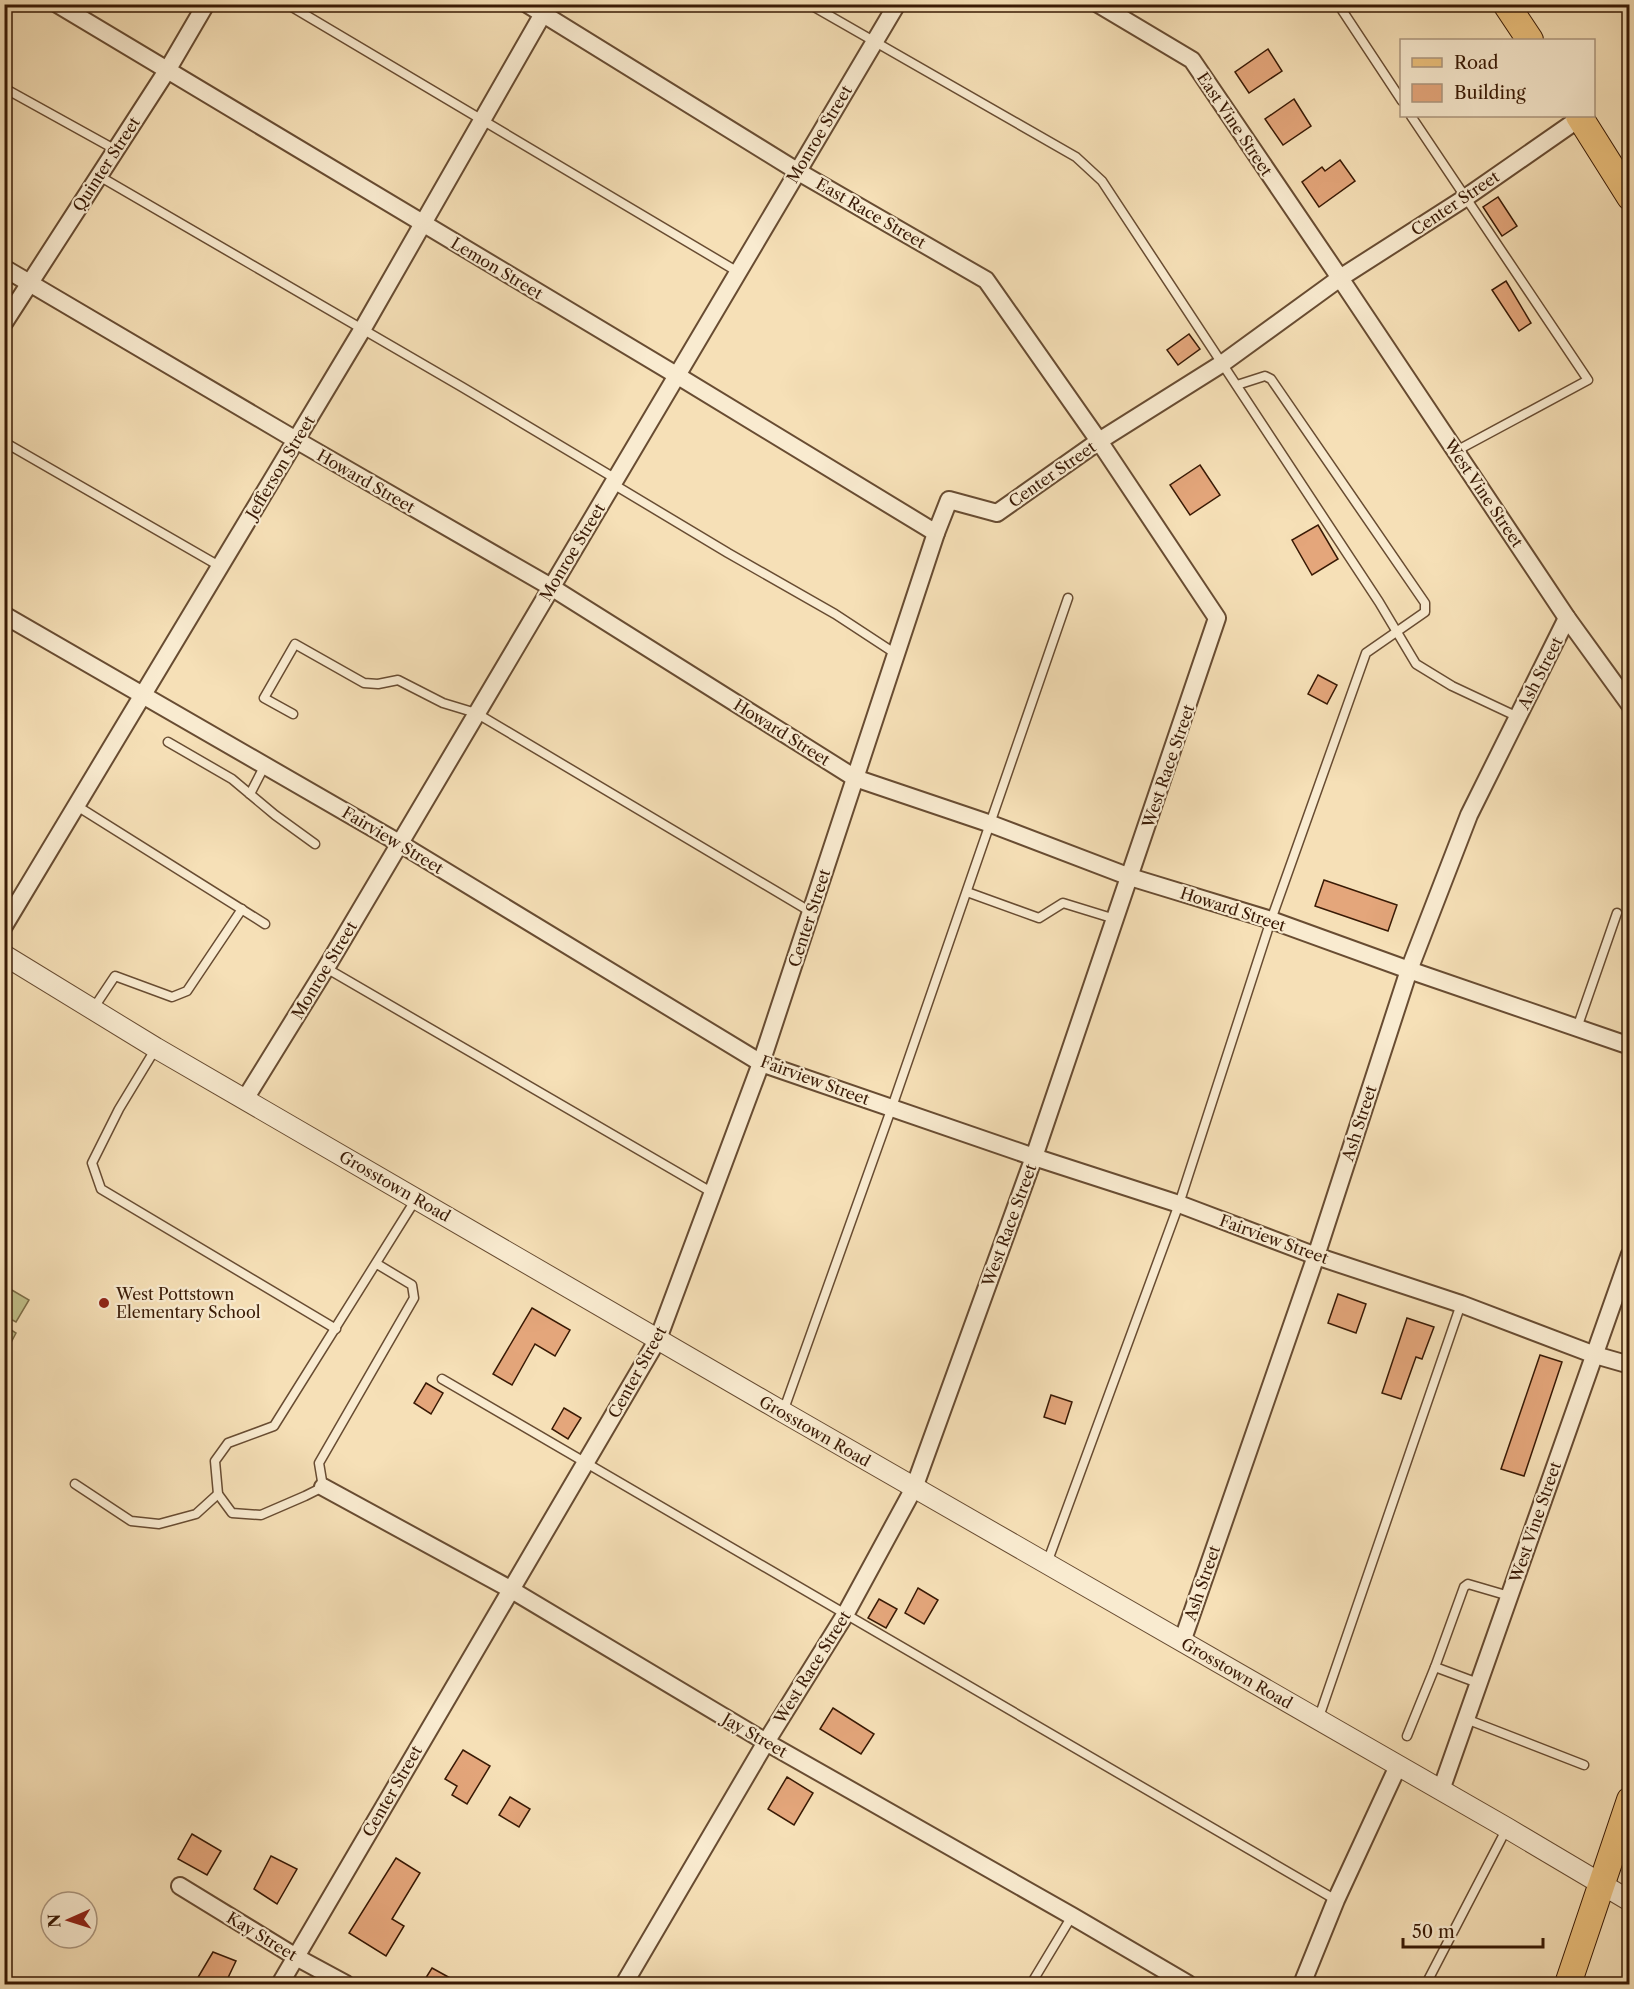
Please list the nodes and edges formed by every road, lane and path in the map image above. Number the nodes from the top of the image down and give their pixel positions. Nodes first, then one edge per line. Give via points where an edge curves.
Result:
1 (57, 4) edge
2 (206, 4) edge
3 (287, 4) edge
4 (527, 4) edge
5 (809, 4) edge
6 (897, 4) edge
7 (1098, 4) edge
8 (1338, 4) edge
9 (1506, 4) edge
10 (546, 9) edge
11 (1529, 39) edge
12 (874, 43) junction
13 (168, 69) junction
14 (4, 88) edge
15 (1400, 99) edge
16 (1412, 117) edge
17 (1580, 117) edge
18 (482, 122) junction
19 (116, 150) junction
20 (797, 171) junction
21 (99, 176) junction
22 (1629, 197) edge
23 (1465, 198) junction
24 (424, 224) junction
25 (4, 268) edge
26 (738, 272) junction
27 (1340, 278) junction
28 (30, 283) junction
29 (4, 323) edge
30 (362, 330) junction
31 (1223, 363) junction
32 (678, 376) junction
33 (1237, 385) junction
34 (296, 440) junction
35 (1099, 441) junction
36 (4, 442) edge
37 (1456, 451) junction
38 (615, 482) junction
39 (936, 533) junction
40 (221, 567) junction
41 (551, 587) junction
42 (1068, 598) dead end
43 (4, 615) edge
44 (1568, 618) junction
45 (1397, 632) junction
46 (896, 654) junction
47 (145, 694) junction
48 (1629, 705) edge
49 (476, 713) junction
50 (293, 714) dead end
51 (1518, 717) junction
52 (168, 742) dead end
53 (265, 765) junction
54 (855, 778) junction
55 (250, 794) junction
56 (77, 806) junction
57 (991, 824) junction
58 (399, 843) junction
59 (315, 844) dead end
60 (1130, 877) junction
61 (967, 892) junction
62 (242, 909) junction
63 (811, 912) junction
64 (1617, 913) dead end
65 (1116, 919) junction
66 (1271, 920) junction
67 (265, 924) dead end
68 (4, 926) edge
69 (4, 955) edge
70 (326, 968) junction
71 (1408, 970) junction
72 (93, 1009) junction
73 (1577, 1028) junction
74 (1629, 1046) edge
75 (156, 1048) junction
76 (761, 1063) junction
77 (245, 1098) junction
78 (892, 1107) junction
79 (1034, 1156) junction
80 (714, 1193) junction
81 (416, 1198) junction
82 (1179, 1204) junction
83 (1629, 1254) edge
84 (1316, 1256) junction
85 (377, 1264) junction
86 (1461, 1304) junction
87 (336, 1329) junction
88 (658, 1339) junction
89 (1595, 1355) junction
90 (1629, 1365) edge
91 (442, 1379) dead end
92 (783, 1412) junction
93 (586, 1461) junction
94 (75, 1484) dead end
95 (323, 1486) junction
96 (914, 1488) junction
97 (218, 1494) junction
98 (1047, 1564) junction
99 (510, 1589) junction
100 (1509, 1596) junction
101 (845, 1615) junction
102 (1182, 1642) junction
103 (1435, 1667) junction
104 (1478, 1683) junction
105 (1466, 1719) junction
106 (1318, 1720) junction
107 (1407, 1736) dead end
108 (766, 1742) junction
109 (1584, 1765) dead end
110 (1398, 1766) junction
111 (1441, 1790) junction
112 (1629, 1800) edge
113 (1507, 1828) junction
114 (1601, 1884) junction
115 (180, 1886) dead end
116 (1336, 1900) junction
117 (1629, 1901) edge
118 (1072, 1916) junction
119 (296, 1957) junction
120 (280, 1984) edge
121 (346, 1984) edge
122 (624, 1984) edge
123 (1031, 1984) edge
124 (1188, 1984) edge
125 (1302, 1984) edge
126 (1426, 1984) edge
127 (1568, 1984) edge

1 - 13 street, Lemon Street
2 - 13 street, Quinter Street
3 - 18 lane
4 - 10 street, East Race Street
5 - 12 lane
6 - 12 street, Monroe Street
7 - 27 street, East Vine Street via 1191,60
8 - 15 lane
9 - 11 main road
10 - 18 street, Jefferson Street
10 - 20 street, East Race Street
12 - 20 street, Monroe Street
12 - 31 lane via 1076,157 1102,181
13 - 19 street, Quinter Street
13 - 24 street, Lemon Street
14 - 19 lane
16 - 23 lane
17 - 22 main road
17 - 23 street, Center Street
18 - 24 street, Jefferson Street
18 - 26 lane
19 - 21 street, Quinter Street
20 - 26 street, Monroe Street
20 - 35 street, East Race Street via 986,280
21 - 28 street, Quinter Street
21 - 30 lane
23 - 27 street, Center Street
23 - 37 lane via 1588,380
24 - 30 street, Jefferson Street
24 - 32 street, Lemon Street
25 - 28 street, Howard Street
26 - 32 street, Monroe Street
27 - 31 street, Center Street
27 - 37 street, West Vine Street
28 - 29 street, Quinter Street
28 - 34 street, Howard Street
30 - 34 street, Jefferson Street
30 - 38 lane
31 - 33 lane
31 - 35 street, Center Street
32 - 38 street, Monroe Street
32 - 39 street, Lemon Street
33 - 45 lane
33 - 45 lane via 1265,376 1271,379 1425,603 1425,612
34 - 40 street, Jefferson Street
34 - 41 street, Howard Street
35 - 39 street, Center Street via 997,513 949,500
35 - 60 street, West Race Street via 1217,618
36 - 40 lane
37 - 44 street, West Vine Street
38 - 41 street, Monroe Street
38 - 46 lane
39 - 46 street, Center Street
40 - 47 street, Jefferson Street
41 - 49 street, Monroe Street
41 - 54 street, Howard Street
42 - 57 lane
43 - 47 street, Fairview Street
44 - 48 street, West Vine Street
44 - 51 street, Ash Street
45 - 51 lane via 1416,664
45 - 66 lane via 1366,653
46 - 54 street, Center Street
47 - 53 street, Fairview Street
47 - 56 street, Jefferson Street
49 - 50 lane via 443,703 398,680 364,683 295,644 264,698
49 - 58 street, Monroe Street
49 - 63 lane
51 - 71 street, Ash Street via 1468,815
52 - 55 lane via 232,779
53 - 55 lane
53 - 58 street, Fairview Street
54 - 57 street, Howard Street
54 - 63 street, Center Street
55 - 59 lane
56 - 62 lane
56 - 68 street, Jefferson Street
57 - 60 street, Howard Street
57 - 61 lane
58 - 70 street, Monroe Street
58 - 76 street, Fairview Street
60 - 65 street, West Race Street
60 - 66 street, Howard Street
61 - 65 lane via 1039,918 1063,903
61 - 78 lane
62 - 67 lane
62 - 72 lane via 187,992 172,997 115,976
63 - 76 street, Center Street
64 - 73 lane
65 - 79 street, West Race Street
66 - 71 street, Howard Street
66 - 82 lane
69 - 72 street, Grosstown Road
70 - 77 street, Monroe Street
70 - 80 lane
71 - 73 street, Howard Street
71 - 84 street, Ash Street
72 - 75 street, Grosstown Road
73 - 74 street, Howard Street
75 - 77 street, Grosstown Road
75 - 87 lane via 92,1163 101,1189
76 - 78 street, Fairview Street
76 - 80 street, Center Street
77 - 81 street, Grosstown Road
78 - 79 street, Fairview Street
78 - 92 lane
79 - 82 street, Fairview Street
79 - 96 street, West Race Street
80 - 88 street, Center Street
81 - 85 lane
81 - 88 street, Grosstown Road
82 - 84 street, Fairview Street
82 - 98 lane
83 - 89 street, West Vine Street
84 - 86 street, Fairview Street
84 - 102 street, Ash Street
85 - 87 lane
85 - 95 lane via 412,1284 414,1298 319,1463
86 - 89 street, Fairview Street
86 - 106 lane
87 - 97 lane via 274,1426 228,1443 215,1461
88 - 92 street, Grosstown Road
88 - 93 street, Center Street
89 - 90 street, Fairview Street
89 - 100 street, West Vine Street
91 - 93 lane
92 - 96 street, Grosstown Road
93 - 99 street, Center Street
93 - 101 lane
94 - 97 lane via 131,1521 159,1524 196,1514
95 - 97 lane via 261,1515 232,1513
95 - 99 street, Jay Street
96 - 98 street, Grosstown Road
96 - 101 street, West Race Street
98 - 102 street, Grosstown Road
99 - 108 street, Jay Street
99 - 119 street, Center Street
100 - 103 lane via 1468,1584 1464,1587
100 - 104 street, West Vine Street
101 - 108 street, West Race Street
101 - 116 lane
102 - 106 street, Grosstown Road
103 - 104 lane
103 - 107 lane
104 - 105 street, West Vine Street
105 - 109 lane
105 - 111 street, West Vine Street
106 - 110 street, Grosstown Road
108 - 118 street, Jay Street
108 - 122 street, West Race Street
110 - 111 street, Grosstown Road
110 - 116 street
111 - 113 street, Grosstown Road
112 - 114 main road
113 - 114 street, Grosstown Road
113 - 126 lane
114 - 117 street, Grosstown Road
114 - 127 main road
115 - 119 street, Kay Street
116 - 125 street
118 - 123 lane
118 - 124 street, Jay Street
119 - 120 street, Center Street
119 - 121 street, Kay Street

